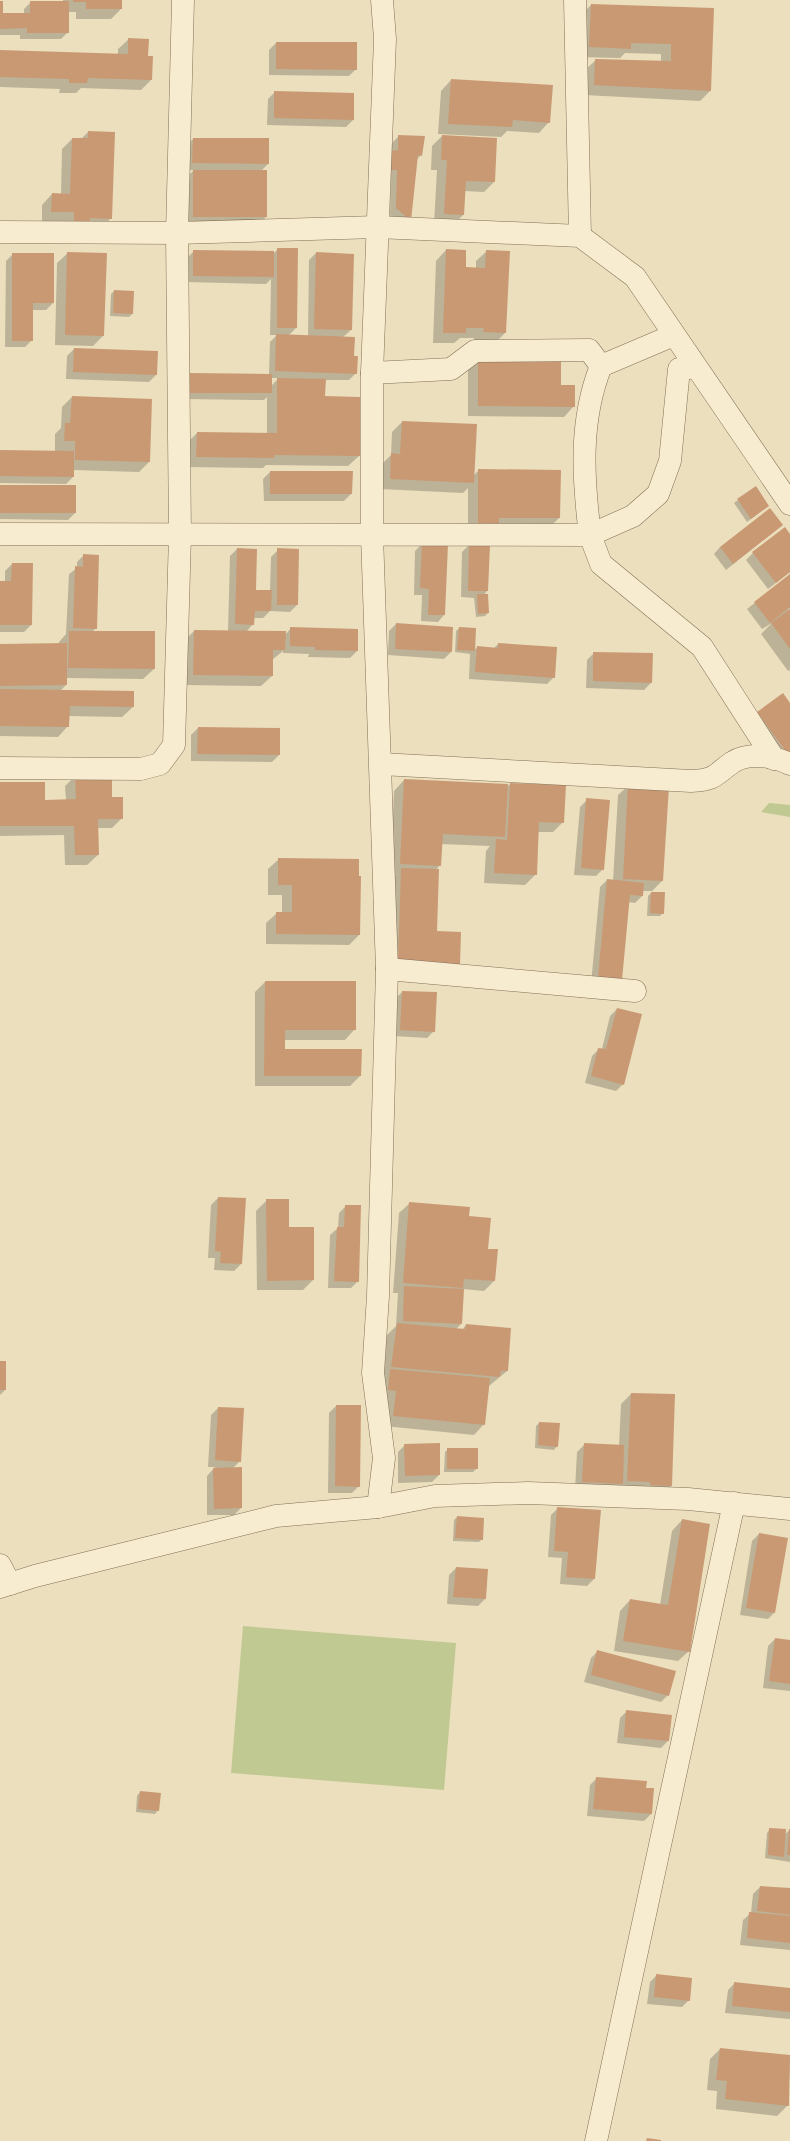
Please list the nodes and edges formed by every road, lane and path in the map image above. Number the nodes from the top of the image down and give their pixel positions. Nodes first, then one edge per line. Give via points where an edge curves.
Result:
1 (183, 0) edge
2 (382, 0) edge
3 (575, 0) edge
4 (377, 227) junction
5 (0, 232) edge
6 (177, 233) junction
7 (580, 236) junction
8 (674, 335) junction
9 (601, 366) junction
10 (696, 367) junction
11 (372, 373) junction
12 (790, 504) edge
13 (0, 534) edge
14 (180, 535) junction
15 (372, 535) junction
16 (590, 535) junction
17 (782, 762) edge
18 (381, 764) junction
19 (0, 768) edge
20 (387, 969) junction
21 (636, 991) dead end
22 (734, 1502) junction
23 (378, 1507) junction
24 (790, 1509) edge
25 (0, 1565) edge
26 (5, 1586) edge
27 (596, 2141) edge

1 - 6 street
2 - 4 street via 385,39
3 - 7 street
4 - 6 street
4 - 7 street
4 - 11 street
5 - 6 street
6 - 14 street
7 - 8 street via 635,277
8 - 9 street
8 - 10 street
9 - 11 street via 589,350 475,351 451,369
9 - 16 street via 595,380 584,442 584,485
10 - 12 street
10 - 16 street via 679,370 670,461 658,494 633,516
11 - 15 street
13 - 14 street
14 - 15 street
14 - 19 street via 174,745 160,764 141,769
15 - 16 street
15 - 18 street
16 - 17 street via 601,564 702,647
17 - 18 street via 760,756 740,758 710,778 691,781
18 - 20 street
20 - 21 street
20 - 23 street via 374,1373 384,1458
22 - 23 street via 528,1493 435,1496
22 - 24 street
22 - 27 street
23 - 26 street via 276,1516 35,1576
25 - 26 street

